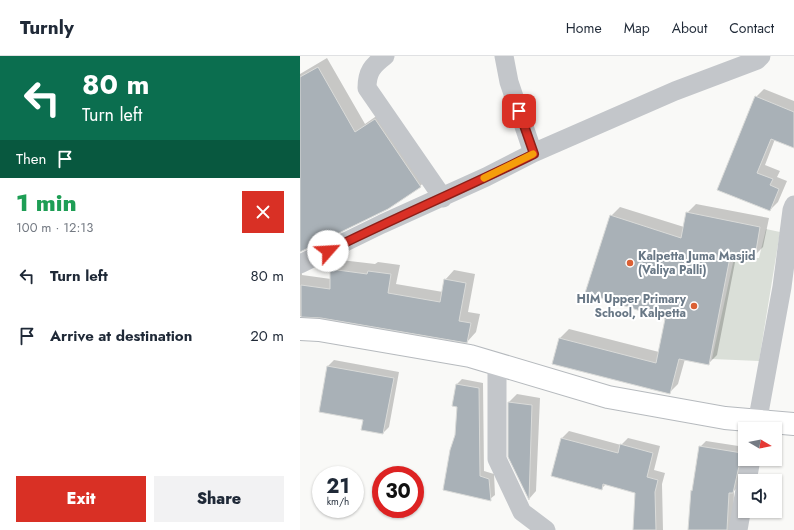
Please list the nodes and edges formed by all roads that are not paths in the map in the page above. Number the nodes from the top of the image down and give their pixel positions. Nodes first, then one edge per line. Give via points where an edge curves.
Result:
1 (385, 56) edge
2 (504, 56) edge
3 (761, 56) edge
4 (534, 154) junction
5 (442, 198) junction
6 (794, 205) edge
7 (300, 264) edge
8 (300, 330) edge
9 (497, 364) junction
10 (743, 422) edge
11 (758, 422) edge
12 (782, 424) edge
13 (794, 424) edge
14 (740, 518) edge
15 (546, 530) edge
16 (738, 530) edge

1 - 5 street via 375,64 367,77 368,88
2 - 4 street via 509,82
3 - 4 street via 757,60 675,91
4 - 5 street
5 - 7 street
6 - 11 street
8 - 9 main road via 325,331 470,356
9 - 10 main road via 608,397
9 - 15 street via 497,459 522,512
12 - 13 main road
14 - 16 street

